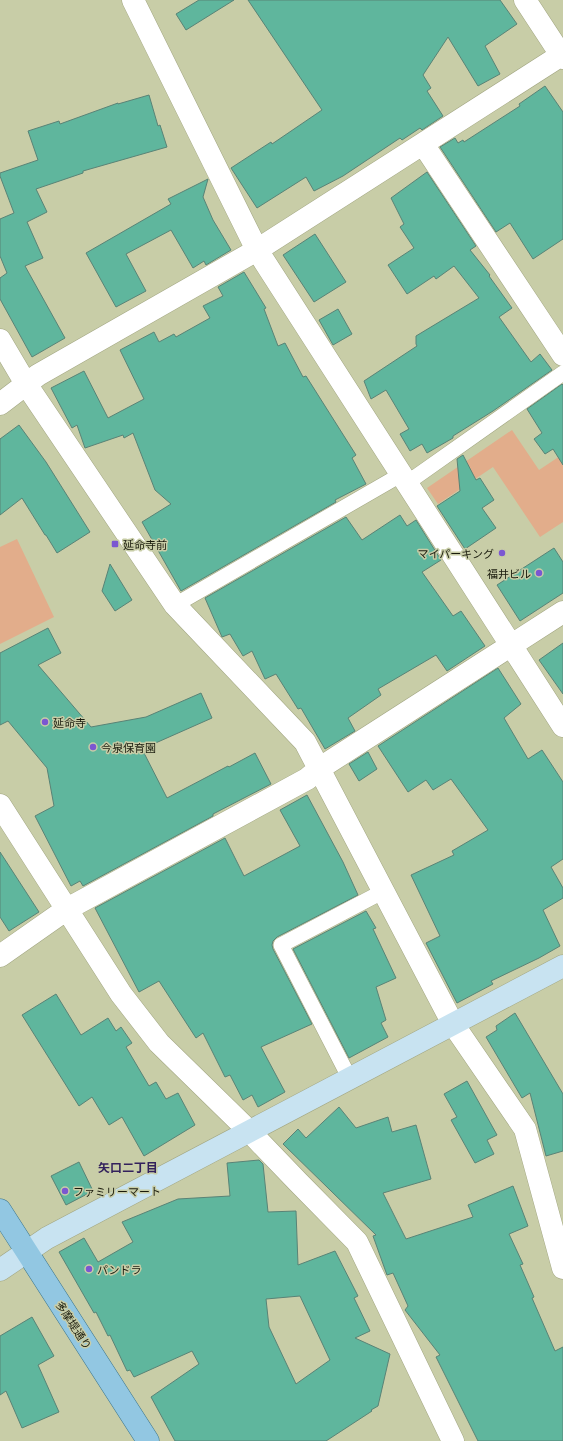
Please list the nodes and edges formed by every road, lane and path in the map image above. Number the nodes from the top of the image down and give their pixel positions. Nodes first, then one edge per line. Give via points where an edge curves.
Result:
1 (133, 0) edge
2 (525, 0) edge
3 (562, 56) edge
4 (423, 144) junction
5 (257, 250) junction
6 (0, 340) edge
7 (563, 355) edge
8 (563, 372) edge
9 (26, 384) junction
10 (0, 404) edge
11 (404, 479) junction
12 (175, 605) junction
13 (563, 612) edge
14 (512, 646) junction
15 (563, 726) edge
16 (320, 768) junction
17 (0, 805) edge
18 (384, 891) junction
19 (67, 909) junction
20 (0, 956) edge
21 (563, 966) edge
22 (453, 1024) junction
23 (350, 1078) junction
24 (250, 1132) junction
25 (0, 1210) edge
26 (27, 1252) junction
27 (563, 1268) edge
28 (0, 1270) edge
29 (148, 1441) edge
30 (453, 1441) edge

1 - 5 street
2 - 3 street
3 - 4 street
4 - 5 street
4 - 7 street
5 - 9 street
5 - 11 street
6 - 9 street
8 - 11 lane
9 - 10 street
9 - 12 street
11 - 12 lane
11 - 14 street
12 - 16 street via 305,742
13 - 14 street
14 - 15 street
14 - 16 street
16 - 18 street
16 - 19 street via 306,779
17 - 19 street
18 - 22 street
18 - 23 lane via 281,945
19 - 20 street
19 - 24 street via 121,994 159,1044
21 - 22 street
22 - 23 street
22 - 27 street via 525,1129
23 - 24 street
24 - 26 street via 47,1238
24 - 30 street via 357,1242
25 - 26 main road, 多摩堤通り
26 - 28 street
26 - 29 main road, 多摩堤通り

